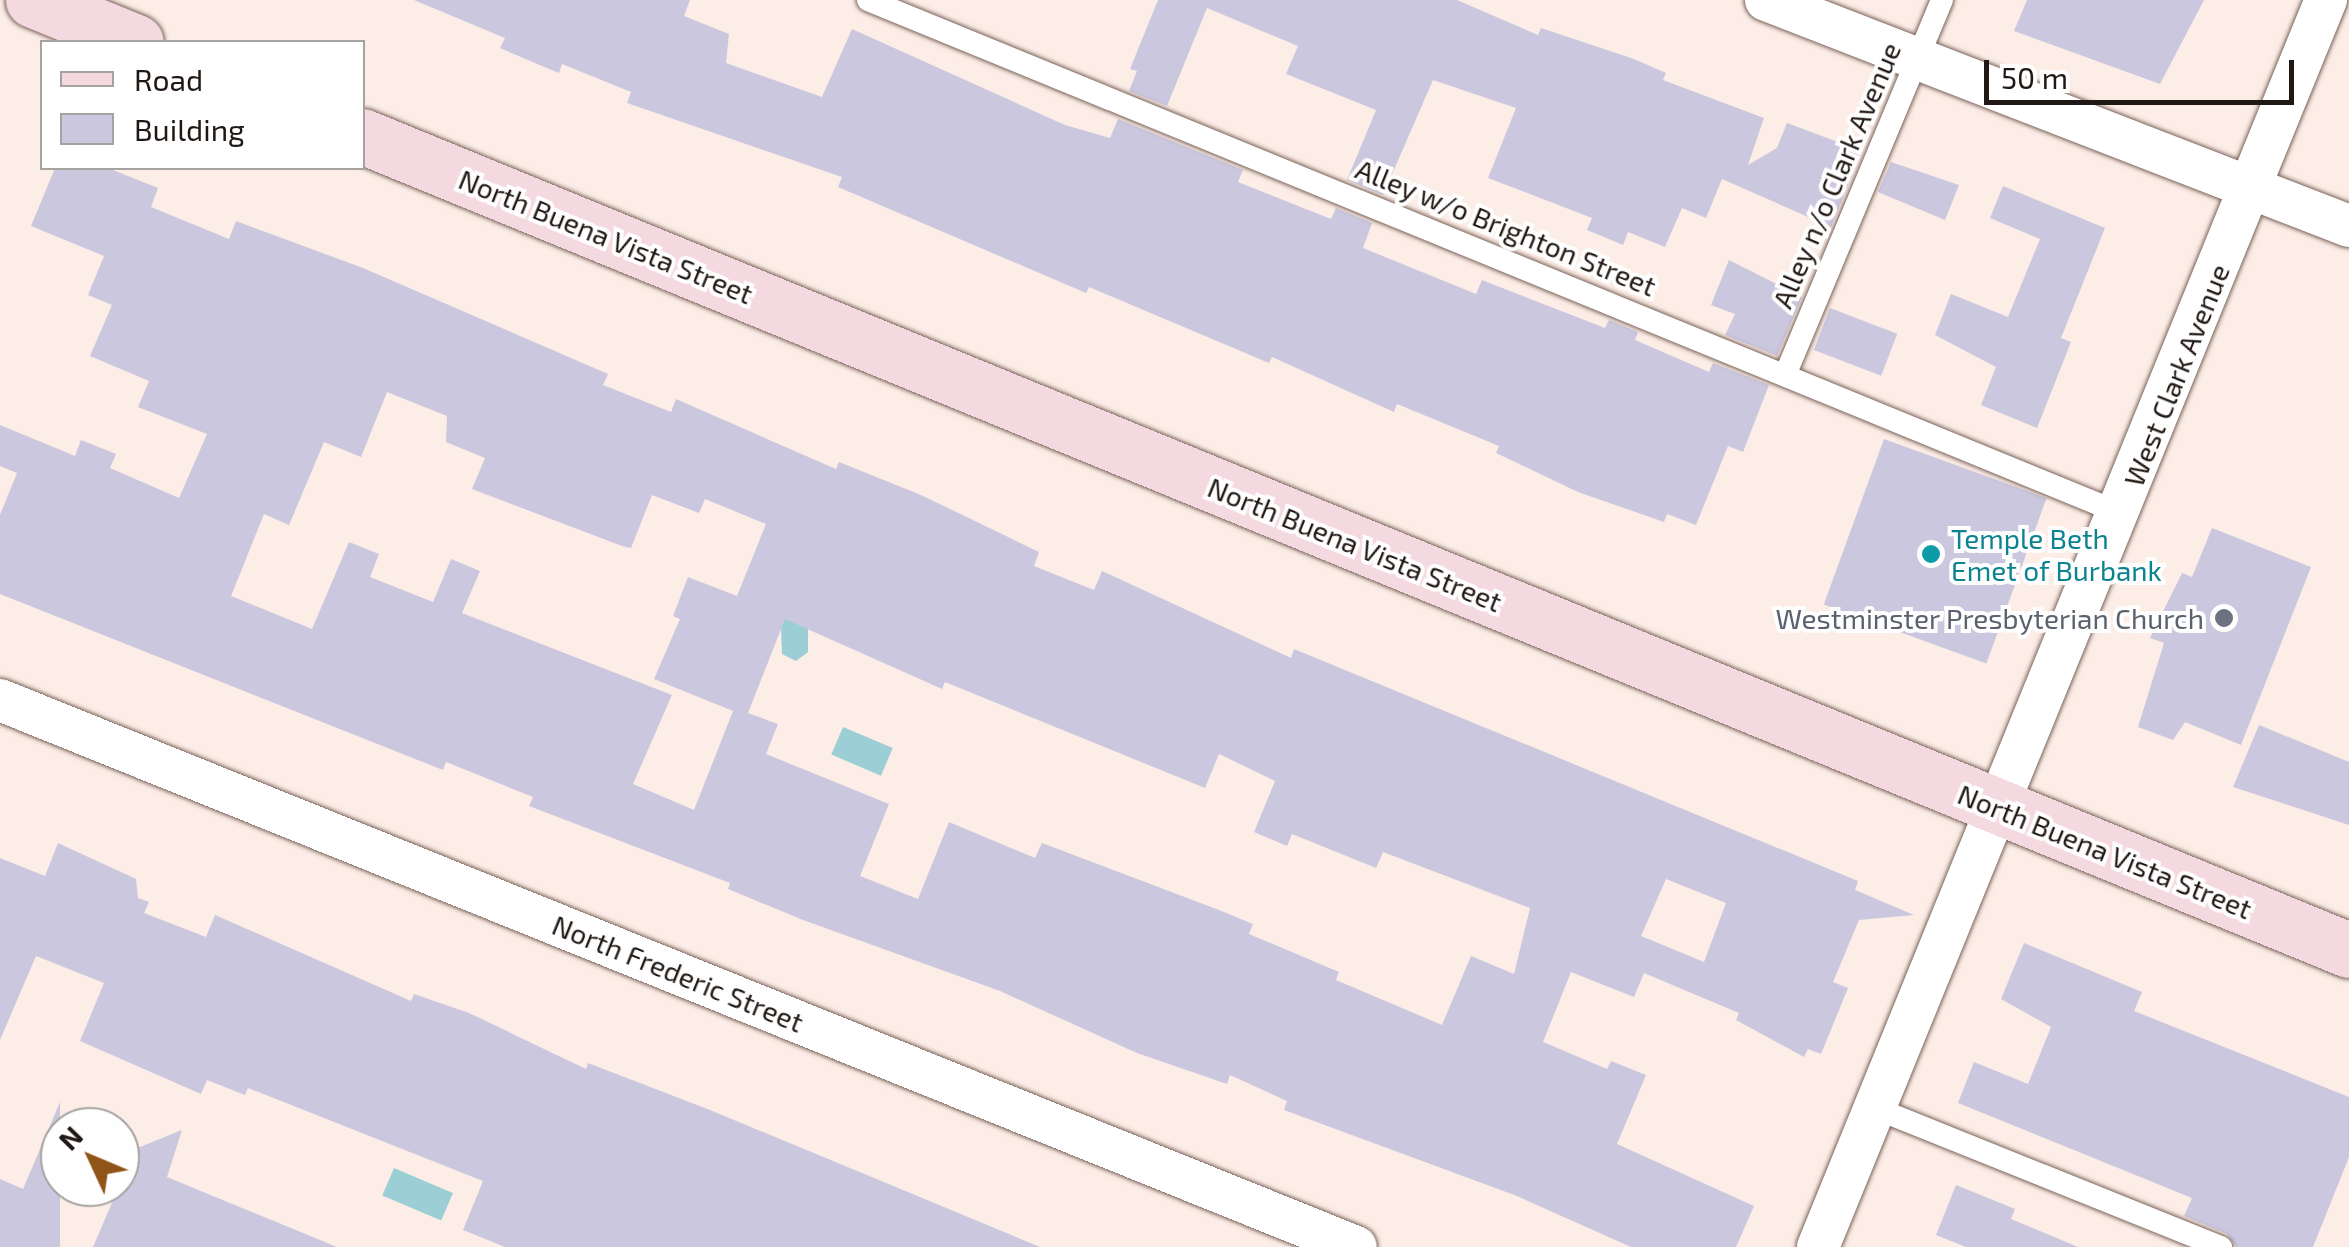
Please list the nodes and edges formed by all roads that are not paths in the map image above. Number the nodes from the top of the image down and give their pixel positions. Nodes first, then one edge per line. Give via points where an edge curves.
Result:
1 (32, 0) edge
2 (868, 0) edge
3 (1766, 0) edge
4 (1942, 0) edge
5 (2326, 0) edge
6 (131, 40) edge
7 (1917, 60) junction
8 (365, 137) edge
9 (2252, 186) junction
10 (2349, 226) edge
11 (1786, 374) junction
12 (2120, 513) junction
13 (0, 700) edge
14 (1996, 809) junction
15 (2349, 950) edge
16 (1875, 1108) junction
17 (1356, 1247) edge
18 (1818, 1247) edge
19 (2221, 1247) edge

1 - 6 main road
2 - 11 lane, Alley w/o Brighton Street
3 - 7 street
4 - 7 lane, Alley n/o Clark Avenue
5 - 9 street, West Clark Avenue
7 - 9 street
7 - 11 lane, Alley n/o Clark Avenue
8 - 14 main road, North Buena Vista Street
9 - 10 street
9 - 12 street, West Clark Avenue
11 - 12 lane, Alley w/o Brighton Street
12 - 14 street, West Clark Avenue
13 - 17 street, North Frederic Street
14 - 15 main road, North Buena Vista Street
14 - 16 street, West Clark Avenue
16 - 18 street, West Clark Avenue
16 - 19 lane

